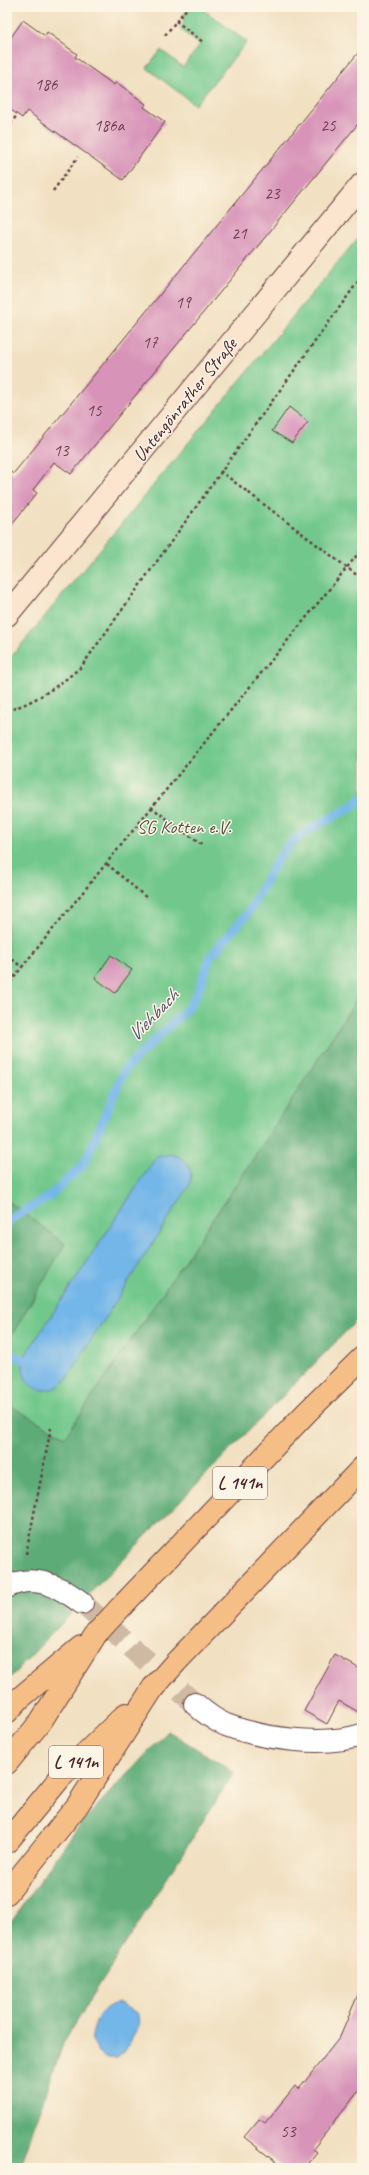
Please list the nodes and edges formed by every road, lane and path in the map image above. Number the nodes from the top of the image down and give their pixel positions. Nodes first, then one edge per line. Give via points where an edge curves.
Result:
1 (188, 7) edge
2 (176, 22) junction
3 (165, 35) dead end
4 (204, 43) dead end
5 (17, 115) dead end
6 (7, 129) edge
7 (78, 157) dead end
8 (362, 184) edge
9 (53, 191) dead end
10 (362, 276) edge
11 (220, 471) junction
12 (362, 549) edge
13 (346, 567) junction
14 (362, 579) edge
15 (7, 615) edge
16 (7, 711) edge
17 (151, 807) junction
18 (203, 846) dead end
19 (107, 864) junction
20 (148, 898) dead end
21 (7, 956) edge
22 (22, 967) junction
23 (7, 987) edge
24 (362, 1358) edge
25 (51, 1428) dead end
26 (362, 1468) edge
27 (17, 1585) edge
28 (82, 1602) tunnel mouth
29 (96, 1634) junction
30 (152, 1688) junction
31 (195, 1704) tunnel mouth
32 (7, 1712) edge
33 (362, 1735) edge
34 (7, 1763) edge
35 (7, 1842) edge
36 (7, 1893) edge

1 - 2 path
2 - 3 path
2 - 4 path
5 - 6 path
7 - 9 path
8 - 15 street, Untengönrather Straße
10 - 11 path
11 - 13 path
11 - 16 path via 81,667 30,704
12 - 13 path
13 - 14 path
13 - 17 path
17 - 18 path
17 - 19 path
19 - 20 path
19 - 22 path
21 - 22 path
22 - 23 path
24 - 29 highway, L 141n, bridge via 307,1412
25 - 27 path via 24,1567
26 - 30 highway, L 141n, bridge
27 - 28 street via 43,1582 54,1584
29 - 32 highway
29 - 34 highway, L 141n via 41,1721
30 - 35 highway, L 141n via 60,1778
30 - 36 highway via 77,1806
31 - 33 street via 210,1717 225,1724 265,1735 322,1740

